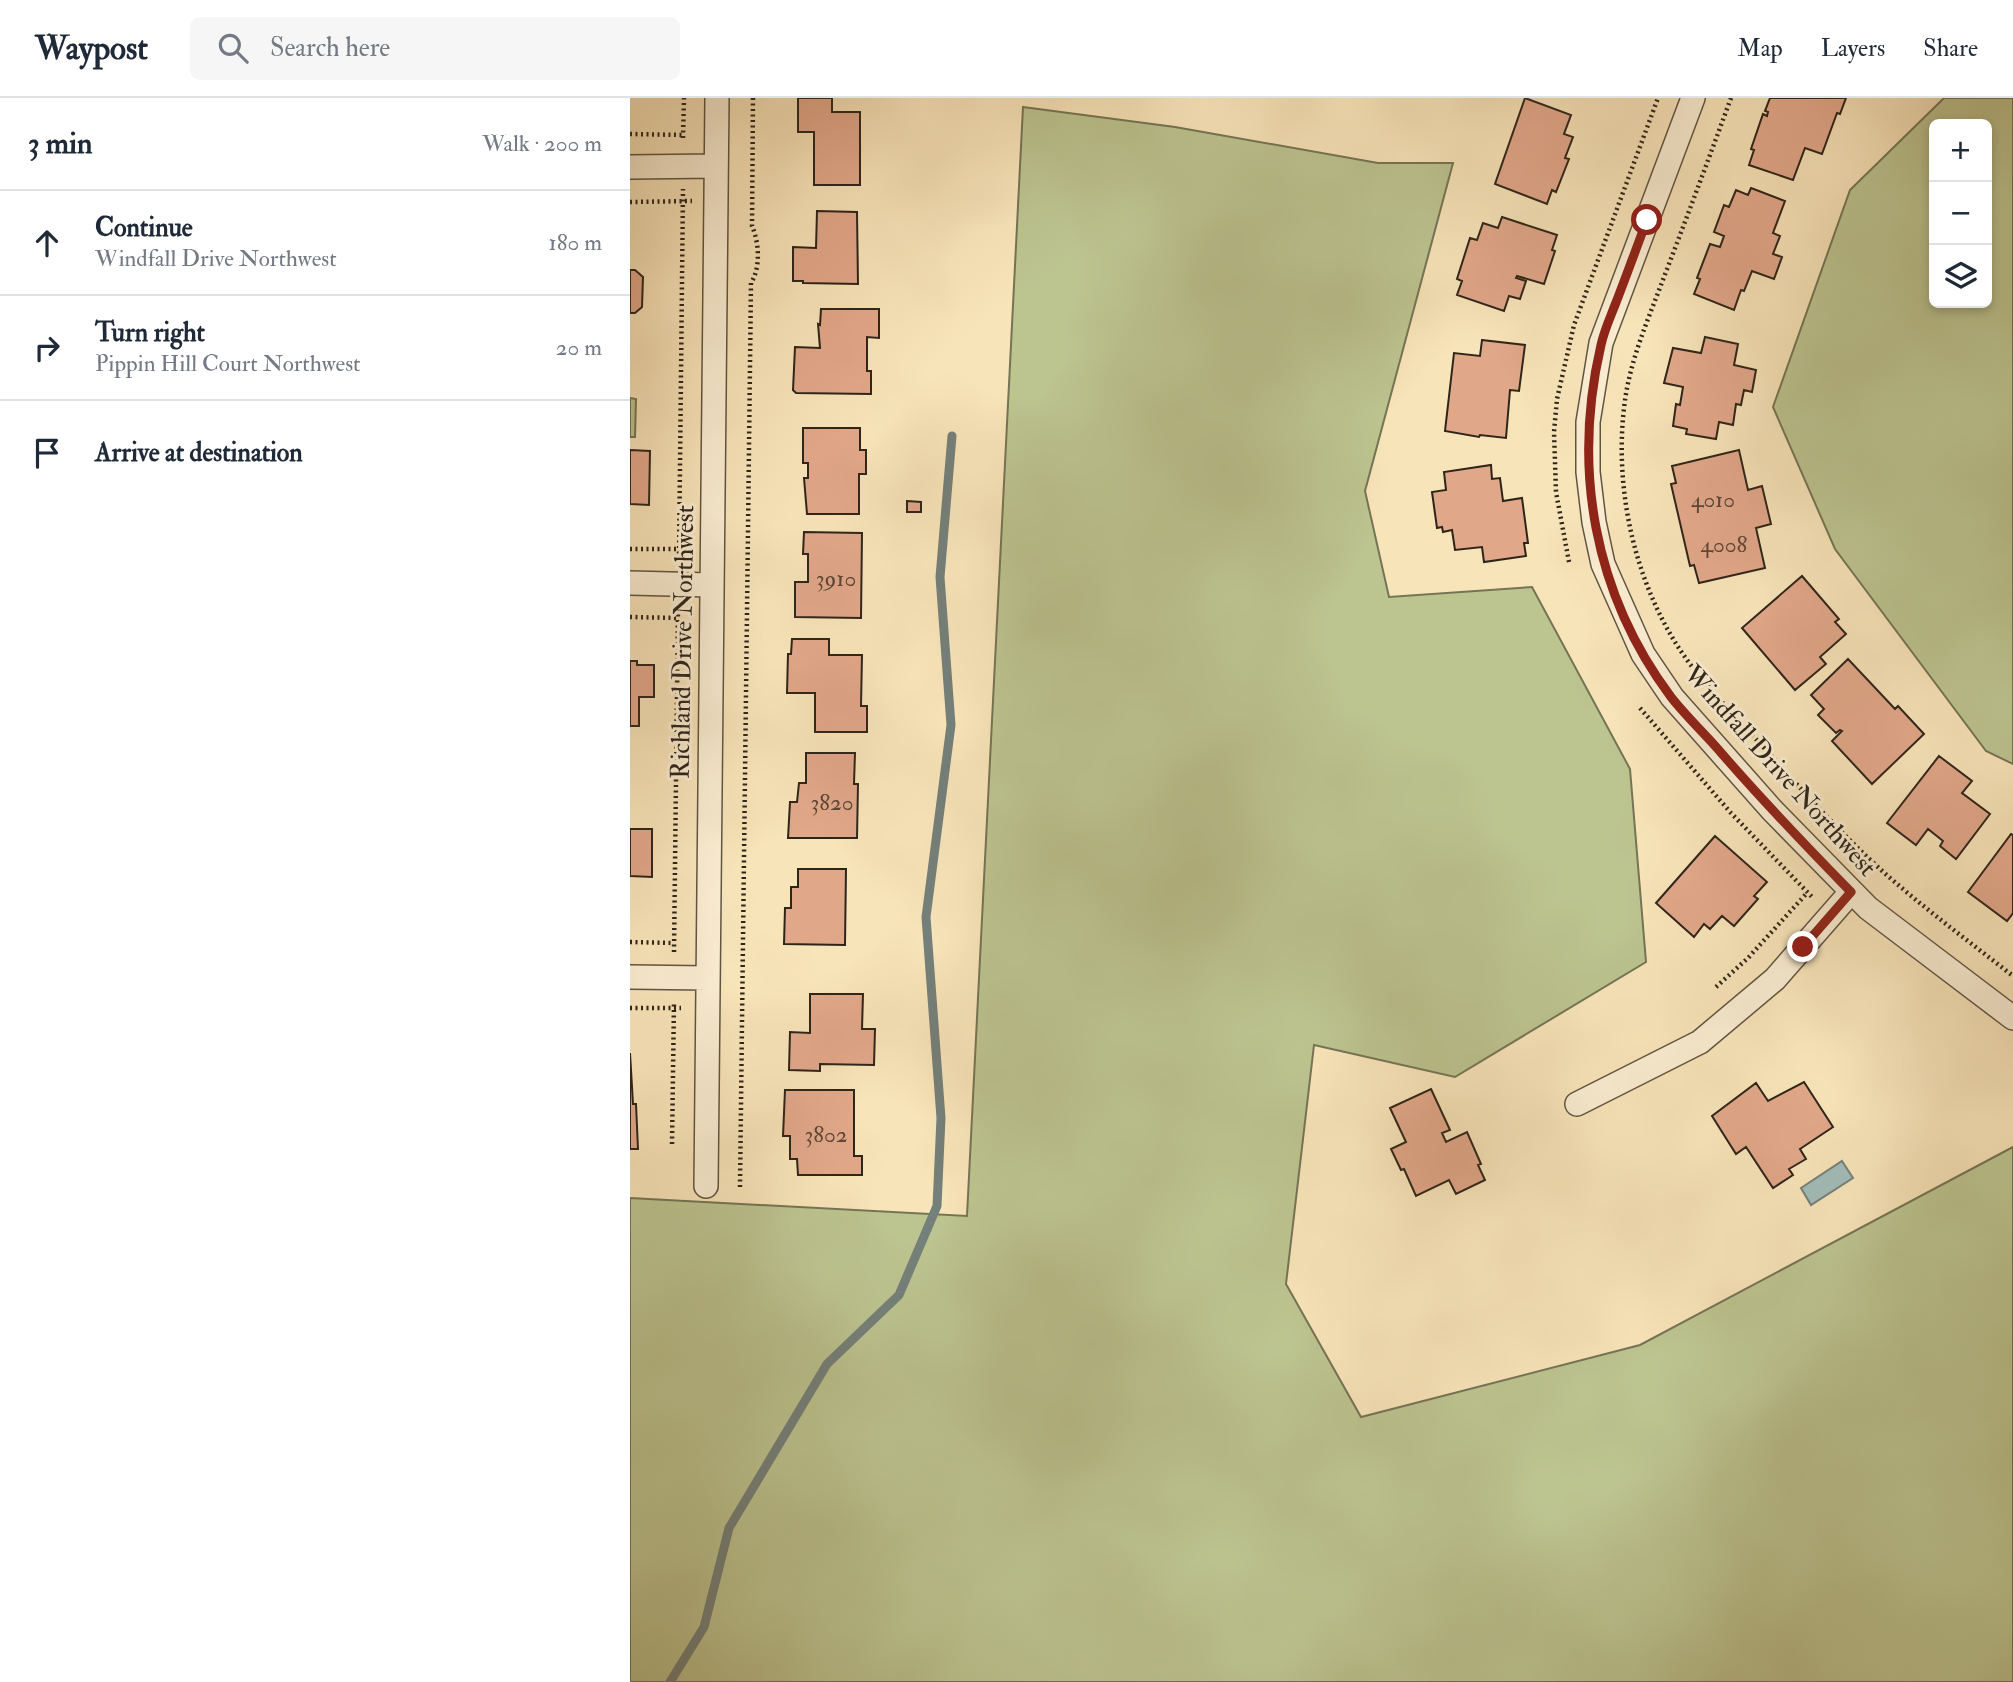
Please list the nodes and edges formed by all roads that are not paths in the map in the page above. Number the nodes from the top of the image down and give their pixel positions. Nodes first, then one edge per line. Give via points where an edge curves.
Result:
1 (717, 98) edge
2 (1693, 98) edge
3 (716, 166) junction
4 (630, 167) edge
5 (630, 583) edge
6 (711, 585) junction
7 (1851, 892) junction
8 (630, 977) edge
9 (708, 978) junction
10 (2013, 1018) edge
11 (1577, 1104) dead end
12 (706, 1186) dead end

1 - 3 street, Richland Drive Northwest
2 - 7 street, Windfall Drive Northwest via 1601,343 1588,422 1594,522 1603,564 1619,604 1643,654 1672,697
3 - 4 street
3 - 6 street, Richland Drive Northwest
5 - 6 street
6 - 9 street, Richland Drive Northwest
7 - 10 street, Windfall Drive Northwest
7 - 11 street via 1775,979 1700,1042
8 - 9 street
9 - 12 street, Richland Drive Northwest

